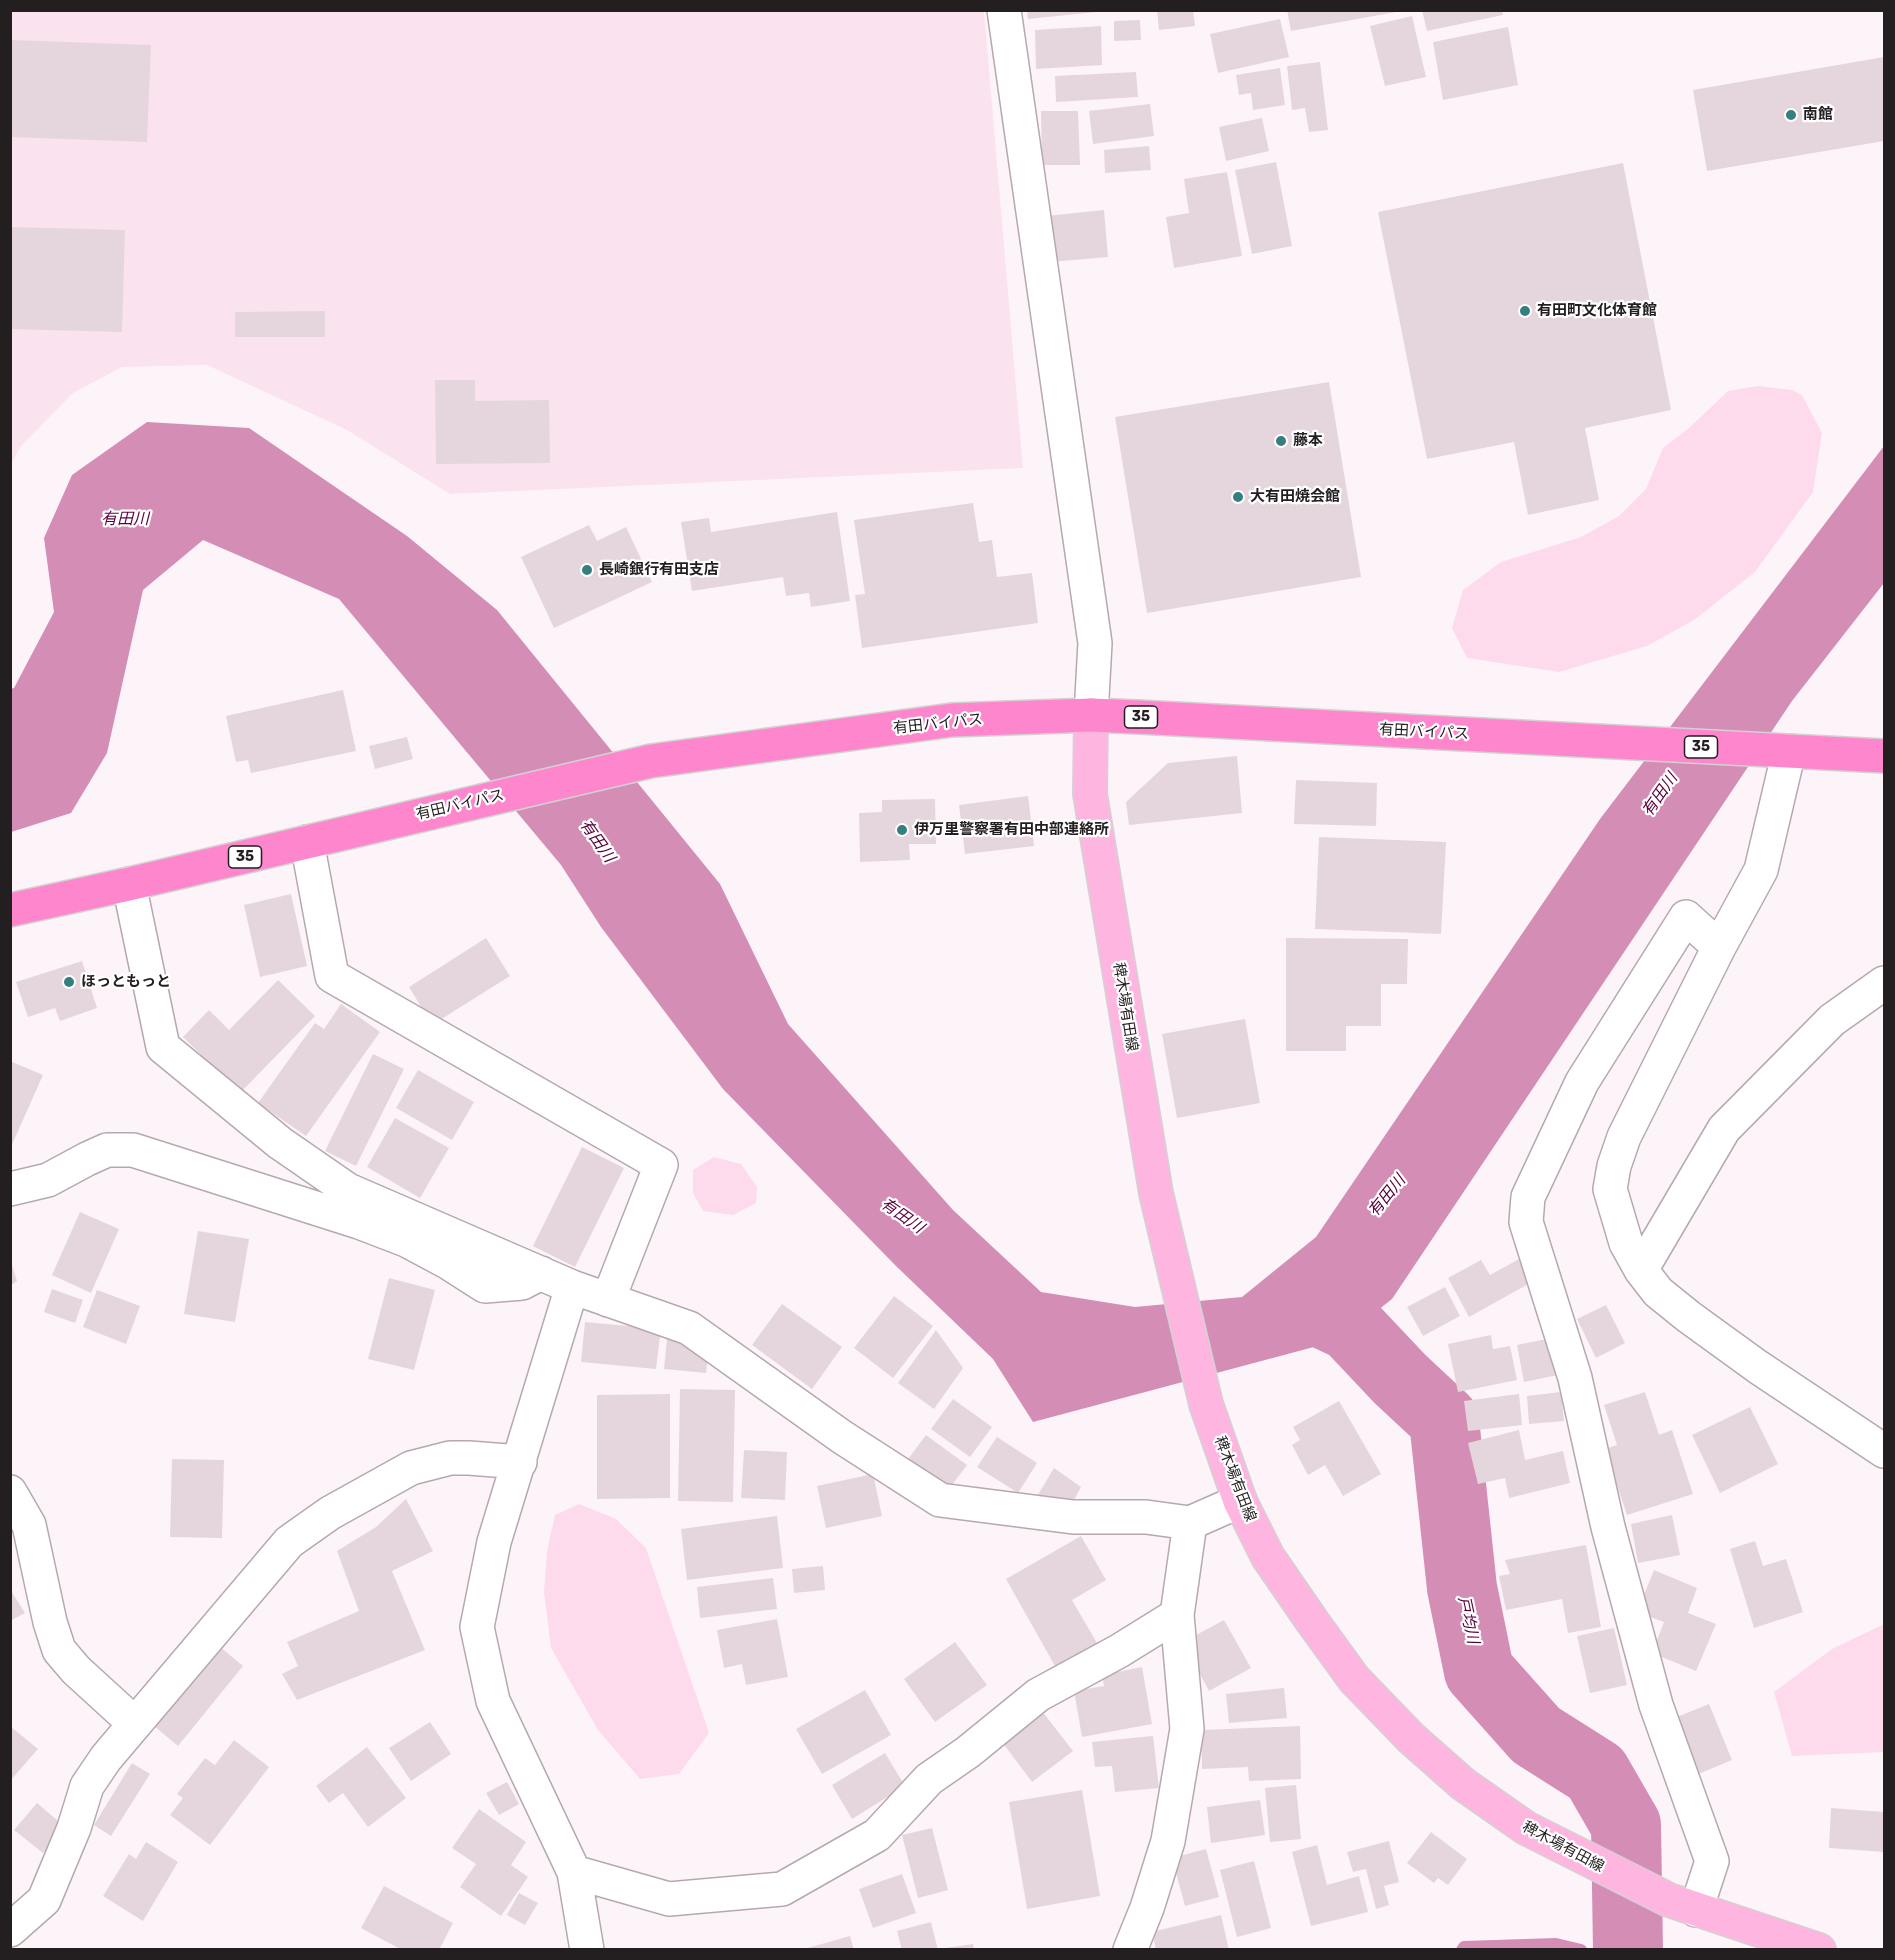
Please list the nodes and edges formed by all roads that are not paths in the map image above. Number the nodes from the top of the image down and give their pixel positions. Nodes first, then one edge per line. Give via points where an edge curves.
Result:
1 (1004, 10) edge
2 (1091, 715) junction
3 (1779, 751) junction
4 (1884, 756) edge
5 (307, 842) junction
6 (129, 884) junction
7 (10, 910) edge
8 (1719, 947) junction
9 (1884, 983) edge
10 (10, 1189) edge
11 (1641, 1270) junction
12 (541, 1273) junction
13 (572, 1287) junction
14 (608, 1300) junction
15 (1884, 1451) edge
16 (520, 1462) junction
17 (10, 1492) edge
18 (1240, 1501) junction
19 (1190, 1522) junction
20 (1177, 1615) junction
21 (134, 1724) junction
22 (574, 1872) junction
23 (1682, 1905) junction
24 (10, 1930) edge
25 (587, 1950) edge
26 (1130, 1950) edge
27 (1819, 1950) edge

1 - 2 street via 1095,643
2 - 3 highway, 有田バイパス / 35
2 - 5 highway, 有田バイパス / 35 via 952,720 651,761
2 - 18 main road, 稗木場有田線 via 1090,794 1156,1193 1206,1404
3 - 4 highway, 有田バイパス / 35
3 - 8 street via 1761,870
5 - 6 highway, 有田バイパス / 35
5 - 14 street via 332,976 661,1166
6 - 7 highway, 有田バイパス / 35
6 - 12 street via 163,1047 280,1143 348,1190
8 - 11 street via 1624,1137 1614,1166 1610,1189 1616,1214
8 - 23 street via 1686,917 1582,1082 1528,1197 1526,1222 1575,1378 1608,1527 1656,1706 1712,1861
9 - 11 street via 1832,1020 1724,1129
10 - 12 street via 48,1180 107,1150 133,1150 406,1240 486,1286 522,1283
11 - 15 street via 1658,1292 1689,1317
12 - 13 street
13 - 14 street
13 - 16 street
14 - 19 street via 689,1328 842,1437 940,1500 1073,1517 1146,1517
16 - 21 street via 450,1458 411,1468 330,1513 288,1542
16 - 22 street via 494,1542 477,1627 493,1701
17 - 21 street via 29,1525 59,1650
18 - 19 street
18 - 23 main road, 稗木場有田線 via 1268,1557 1312,1621 1354,1679 1411,1738 1462,1784 1526,1828
19 - 20 street
20 - 22 street via 1038,1695 929,1779 877,1834 783,1889 669,1899
20 - 26 street via 1187,1729 1168,1841
21 - 24 street via 87,1786 44,1900
22 - 25 street
23 - 27 main road, 稗木場有田線

